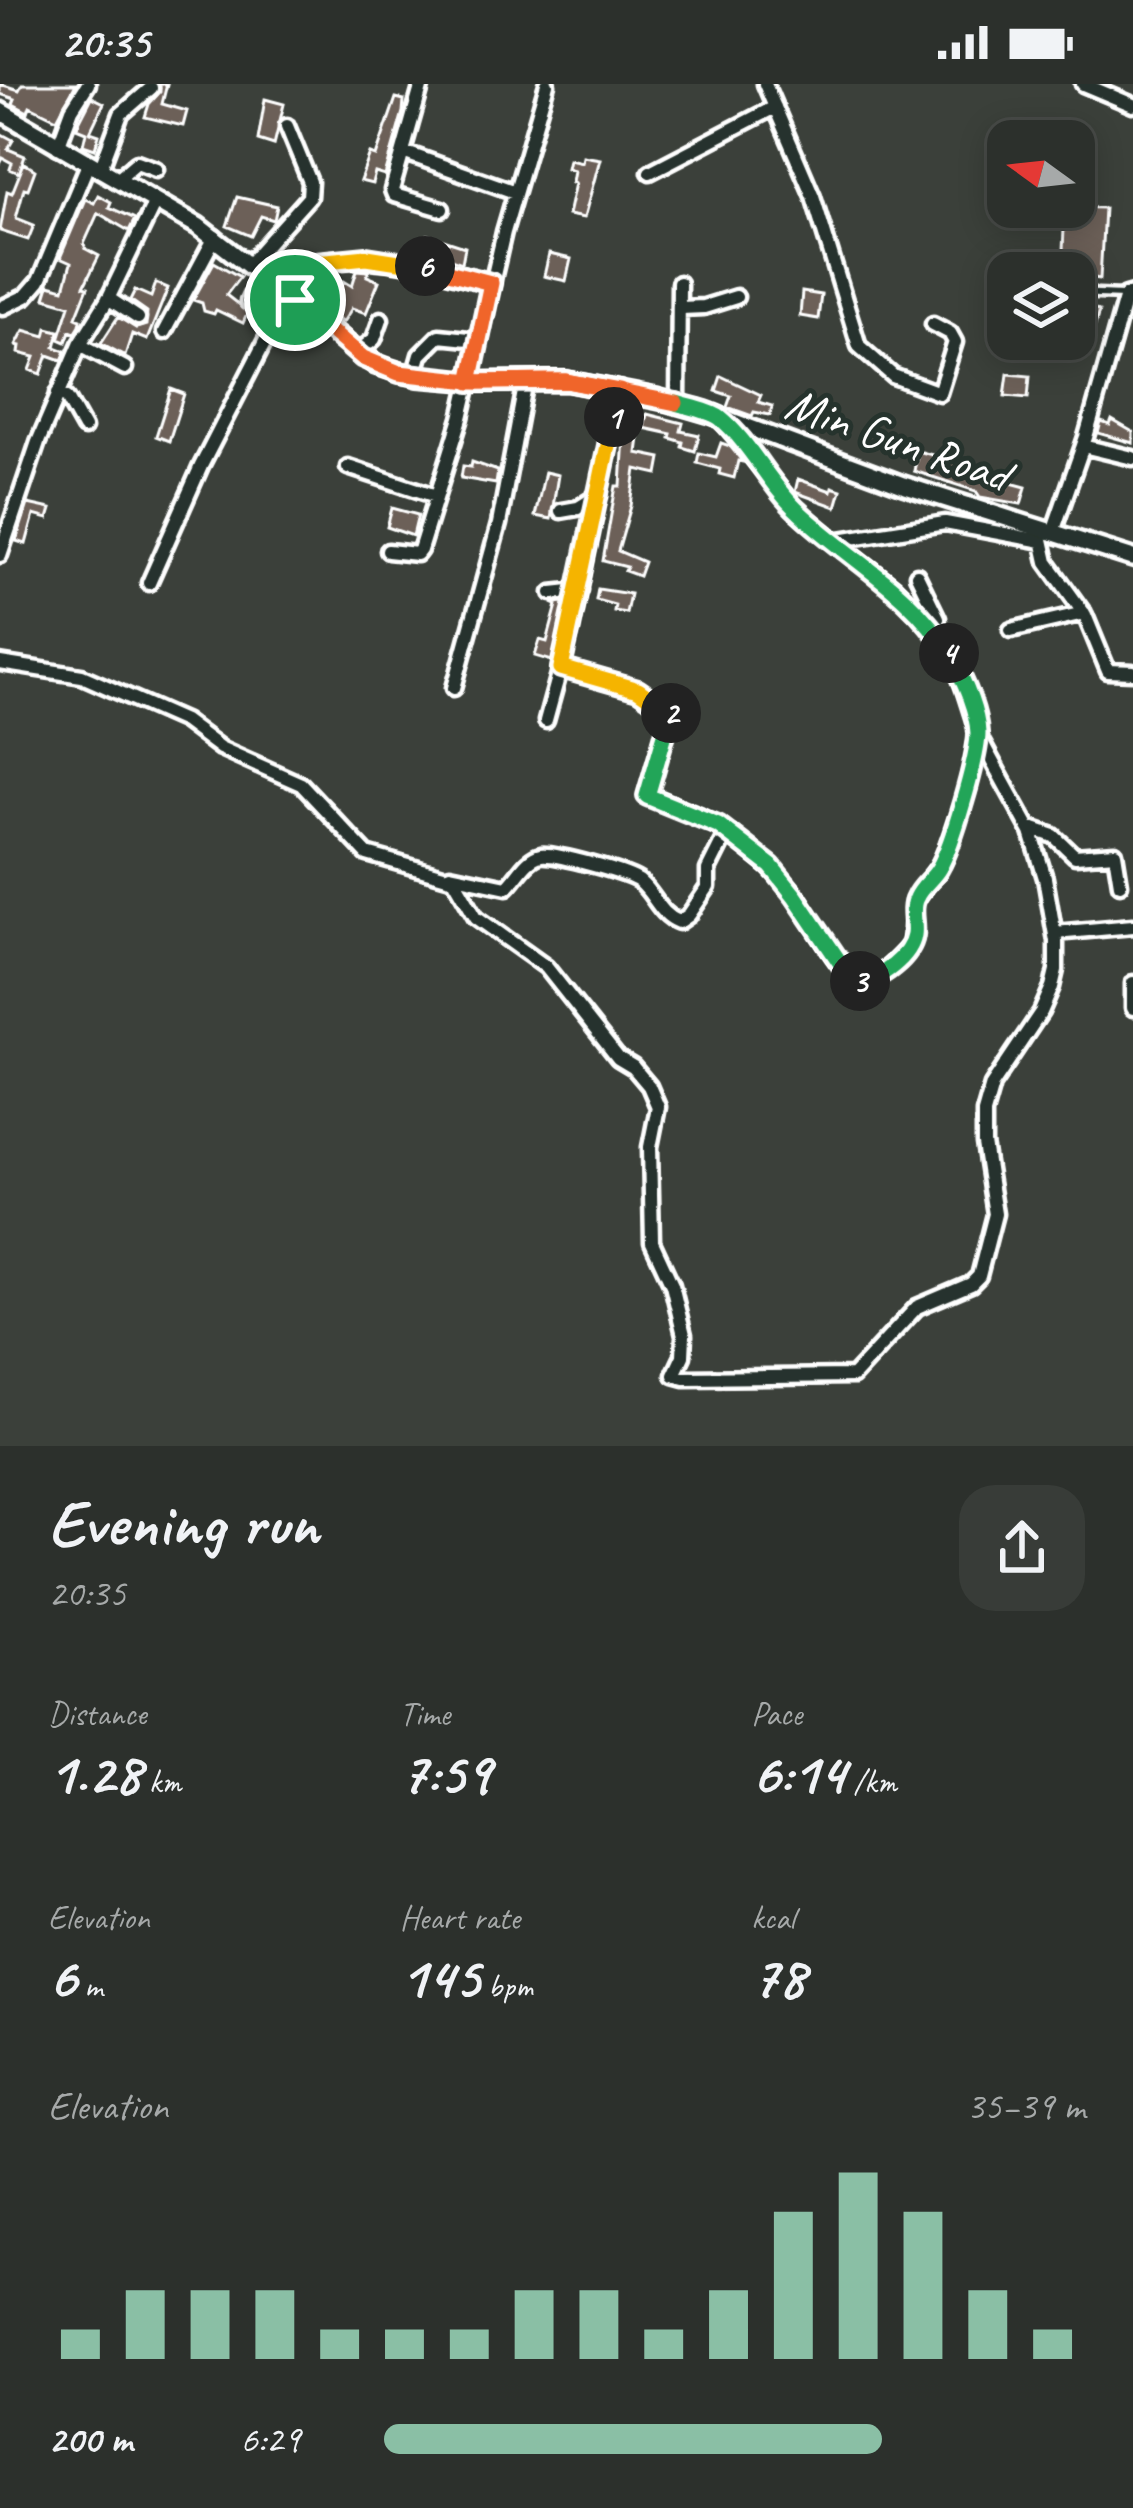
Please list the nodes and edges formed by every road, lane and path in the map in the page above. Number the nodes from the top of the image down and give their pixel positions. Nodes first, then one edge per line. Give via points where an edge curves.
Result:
1 (88, 84) edge
2 (422, 84) edge
3 (547, 84) edge
4 (765, 84) edge
5 (1083, 84) edge
6 (152, 88) dead end
7 (1133, 105) edge
8 (775, 106) junction
9 (0, 111) edge
10 (287, 126) dead end
11 (58, 147) junction
12 (403, 152) junction
13 (94, 167) junction
14 (156, 169) dead end
15 (650, 172) dead end
16 (116, 180) junction
17 (515, 192) junction
18 (155, 202) junction
19 (442, 208) dead end
20 (214, 238) junction
21 (255, 268) junction
22 (491, 283) junction
23 (679, 283) dead end
24 (1095, 293) edge
25 (1130, 294) edge
26 (292, 297) junction
27 (736, 297) dead end
28 (108, 298) junction
29 (248, 302) dead end
30 (3, 307) dead end
31 (681, 308) junction
32 (138, 318) dead end
33 (381, 320) dead end
34 (933, 324) dead end
35 (164, 332) dead end
36 (478, 340) junction
37 (80, 344) junction
38 (357, 353) junction
39 (124, 368) dead end
40 (414, 376) junction
41 (526, 381) junction
42 (470, 382) junction
43 (620, 391) junction
44 (58, 393) junction
45 (678, 404) junction
46 (718, 416) junction
47 (84, 428) dead end
48 (1083, 446) junction
49 (1133, 458) edge
50 (348, 467) dead end
51 (599, 495) junction
52 (436, 496) junction
53 (561, 512) dead end
54 (1045, 534) junction
55 (833, 542) junction
56 (1, 547) edge
57 (388, 550) dead end
58 (1133, 559) edge
59 (917, 574) dead end
60 (149, 583) dead end
61 (580, 590) junction
62 (552, 593) dead end
63 (1084, 613) junction
64 (1011, 629) dead end
65 (935, 631) junction
66 (0, 663) edge
67 (561, 668) junction
68 (1133, 672) edge
69 (454, 688) dead end
70 (546, 721) dead end
71 (978, 734) junction
72 (1028, 827) junction
73 (727, 832) junction
74 (445, 874) junction
75 (1120, 884) dead end
76 (1133, 926) edge
77 (1055, 933) junction
78 (1133, 983) edge
79 (1133, 1008) edge

1 - 11 street
2 - 12 street
3 - 17 street
4 - 8 street
5 - 7 street
6 - 13 street via 121,114
8 - 15 street
8 - 34 street via 864,353 893,376 939,393 956,342
9 - 11 street, Min Gun Road
10 - 21 street via 309,197
11 - 13 street, Min Gun Road
12 - 17 street
12 - 19 street via 392,193
13 - 16 street, Min Gun Road
13 - 30 street via 38,281
14 - 16 street via 137,163
16 - 18 street, Min Gun Road
17 - 22 street
18 - 20 street, Min Gun Road
18 - 28 street
20 - 21 street, Min Gun Road
20 - 35 street
21 - 26 street, Min Gun Road
21 - 29 street
22 - 26 street via 357,258 316,262
22 - 36 street
23 - 31 street
24 - 25 lane
25 - 48 street
26 - 38 street, Min Gun Road
26 - 60 street
27 - 31 street
28 - 32 street
28 - 37 street
31 - 45 street
33 - 38 street
36 - 40 street via 439,336 420,355
36 - 42 street
37 - 39 street
37 - 44 street
38 - 40 street, Min Gun Road
40 - 42 street, Min Gun Road
41 - 42 street, Min Gun Road
41 - 43 street, Min Gun Road
41 - 69 street via 499,524
42 - 52 street
43 - 45 street, Min Gun Road
43 - 51 street
44 - 47 street
44 - 56 street
45 - 46 street, Min Gun Road
46 - 54 street, Min Gun Road
46 - 55 street via 782,496
48 - 49 street
48 - 54 street
50 - 52 street
51 - 53 street
51 - 61 street
52 - 57 street via 418,553
54 - 55 street via 945,523
54 - 58 street, Min Gun Road
54 - 63 street via 1047,562
55 - 65 street via 894,587
59 - 65 street via 938,618
61 - 62 street
61 - 67 street
63 - 64 street
63 - 68 street via 1108,671
65 - 71 street via 958,670
66 - 74 street via 82,676 184,721 220,748 301,784 375,858
67 - 70 street
67 - 73 street via 638,690 669,711 647,796
71 - 72 street
71 - 73 street via 943,861 914,902 914,940 872,980 845,970 771,866
72 - 75 street via 1075,856 1115,853
72 - 77 street
73 - 74 street via 708,887 682,922 628,874 553,856 533,858 507,887
74 - 77 street via 476,917 552,973 655,1096 652,1242 673,1285 684,1335 674,1375 685,1378 854,1376 917,1307 976,1281 995,1214 984,1113 992,1085 1052,988
76 - 77 street
78 - 79 street

